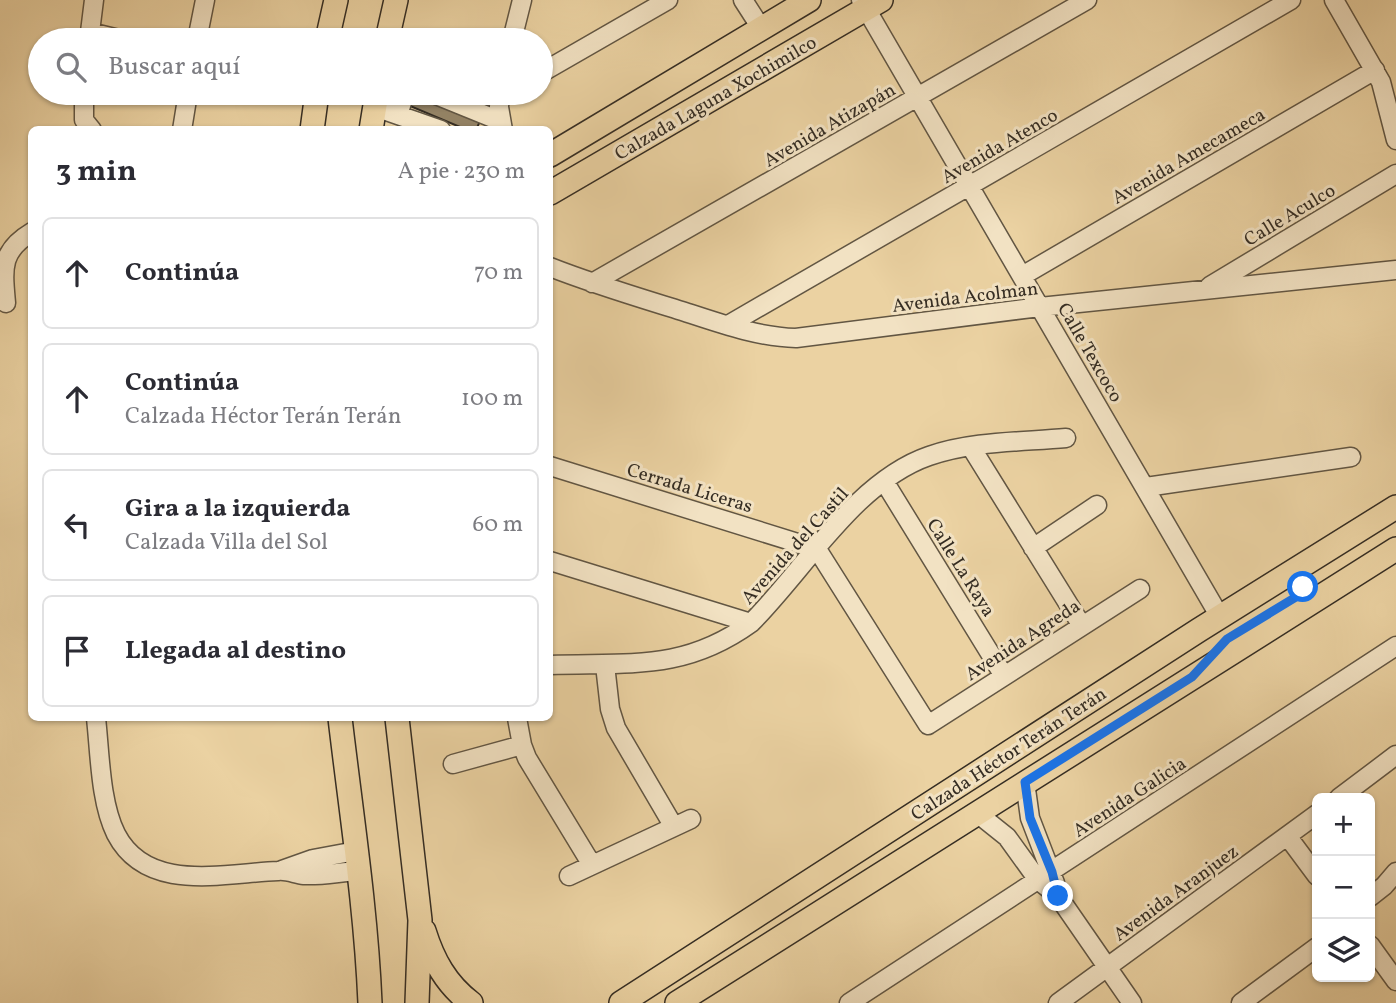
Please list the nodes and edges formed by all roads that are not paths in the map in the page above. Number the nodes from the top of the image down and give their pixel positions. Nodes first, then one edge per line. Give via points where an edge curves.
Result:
1 (94, 0) edge
2 (205, 0) edge
3 (336, 0) edge
4 (396, 0) edge
5 (522, 0) edge
6 (668, 0) edge
7 (743, 0) edge
8 (809, 0) edge
9 (1087, 0) edge
10 (1291, 0) edge
11 (1334, 0) edge
12 (870, 3) edge
13 (91, 28) edge
14 (199, 28) edge
15 (330, 28) edge
16 (390, 28) edge
17 (515, 28) edge
18 (761, 28) junction
19 (553, 66) edge
20 (1375, 70) junction
21 (918, 98) junction
22 (84, 105) edge
23 (186, 105) edge
24 (316, 105) edge
25 (401, 105) edge
26 (458, 105) edge
27 (502, 105) edge
28 (374, 110) edge
29 (398, 115) junction
30 (502, 125) edge
31 (89, 126) edge
32 (183, 126) edge
33 (313, 126) edge
34 (430, 126) edge
35 (1396, 140) edge
36 (553, 153) edge
37 (1396, 174) edge
38 (970, 186) junction
39 (553, 191) edge
40 (28, 235) edge
41 (553, 268) edge
42 (1396, 270) edge
43 (1022, 276) junction
44 (592, 283) junction
45 (1204, 289) junction
46 (6, 303) dead end
47 (1040, 307) junction
48 (728, 326) junction
49 (1066, 438) dead end
50 (971, 447) junction
51 (1351, 457) dead end
52 (553, 467) edge
53 (884, 481) junction
54 (1146, 487) junction
55 (1097, 505) dead end
56 (1396, 506) edge
57 (1033, 548) junction
58 (817, 549) junction
59 (1396, 549) edge
60 (553, 562) edge
61 (1300, 568) junction
62 (1140, 589) dead end
63 (1220, 617) junction
64 (751, 623) junction
65 (1082, 626) junction
66 (1396, 646) edge
67 (605, 665) junction
68 (553, 666) edge
69 (1004, 676) junction
70 (1192, 677) junction
71 (1076, 710) junction
72 (96, 721) edge
73 (340, 721) edge
74 (397, 721) edge
75 (518, 721) edge
76 (522, 745) junction
77 (1396, 755) edge
78 (453, 764) dead end
79 (1025, 782) junction
80 (1346, 793) edge
81 (977, 813) junction
82 (1312, 818) edge
83 (691, 819) dead end
84 (674, 827) junction
85 (947, 832) junction
86 (1288, 837) junction
87 (357, 861) junction
88 (592, 865) junction
89 (1312, 869) edge
90 (1396, 872) edge
91 (569, 876) dead end
92 (1045, 876) junction
93 (1375, 893) edge
94 (420, 920) junction
95 (1312, 951) edge
96 (1375, 952) edge
97 (1106, 968) junction
98 (1396, 981) edge
99 (370, 1003) edge
100 (417, 1003) edge
101 (471, 1003) edge
102 (621, 1003) edge
103 (677, 1003) edge
104 (849, 1003) edge
105 (1058, 1003) edge
106 (1132, 1003) edge
107 (1241, 1003) edge

1 - 13 street
2 - 14 street
3 - 15 main road
4 - 16 main road
5 - 17 street
6 - 19 street
7 - 18 street
8 - 18 main road, Calzada Laguna Xochimilco
9 - 21 street, Avenida Atizapán
10 - 38 street, Avenida Atenco
11 - 20 street
12 - 21 street, Calle Texcoco
12 - 39 main road, Calzada Laguna Xochimilco
18 - 36 main road, Calzada Laguna Xochimilco
20 - 35 street
20 - 43 street, Avenida Amecameca
21 - 38 street, Calle Texcoco
21 - 44 street, Avenida Atizapán
22 - 31 street
23 - 32 street
24 - 33 main road
25 - 29 street
26 - 30 street
27 - 30 street
28 - 29 street
29 - 34 street
37 - 45 street, Calle Aculco
38 - 43 street, Calle Texcoco
38 - 48 street, Avenida Atenco
40 - 46 street via 6,256
41 - 44 street, Avenida Acolman
42 - 45 street, Avenida Acolman
43 - 47 street, Calle Texcoco
44 - 48 street, Avenida Acolman
45 - 47 street, Avenida Acolman
47 - 48 street, Avenida Acolman via 816,337 780,337
47 - 54 street, Calle Texcoco
49 - 50 street, Avenida del Castil
50 - 53 street, Avenida del Castil via 929,456
50 - 57 street
51 - 54 street
52 - 58 street, Cerrada Liceras
53 - 58 street, Avenida del Castil
53 - 69 street, Calle La Raya
54 - 63 street, Calle Texcoco
55 - 57 street
56 - 61 main road, Calzada Héctor Terán Terán
57 - 65 street
58 - 64 street, Avenida del Castil
58 - 69 street, Avenida Agreda via 928,725
59 - 70 main road, Calzada Héctor Terán Terán
60 - 64 street
61 - 63 main road, Calzada Héctor Terán Terán
61 - 70 main road via 1301,593 1227,639
62 - 65 street, Avenida Agreda
63 - 71 main road, Calzada Héctor Terán Terán
64 - 67 street, Avenida del Castil via 707,650 654,663
65 - 69 street, Avenida Agreda
66 - 92 street, Avenida Galicia
67 - 68 street, Avenida del Castil
67 - 84 street via 616,729
70 - 79 main road, Calzada Héctor Terán Terán
71 - 85 main road via 1025,759 950,808
71 - 102 main road, Calzada Héctor Terán Terán
72 - 87 street via 107,808 116,834 130,854 149,867 194,877 282,870 313,859
73 - 87 main road
74 - 94 main road
75 - 76 street
76 - 78 street
76 - 88 street
77 - 80 street
79 - 81 main road, Calzada Héctor Terán Terán
79 - 92 street
81 - 85 main road, Calzada Héctor Terán Terán
81 - 92 street
82 - 86 street, Avenida Aranjuez
83 - 84 street
84 - 88 street
85 - 103 main road, Calzada Héctor Terán Terán
86 - 89 street
86 - 97 street, Avenida Aranjuez
87 - 99 main road
88 - 91 street
90 - 93 street
92 - 97 street
92 - 104 street, Avenida Galicia
94 - 100 main road
94 - 101 main road via 445,979
95 - 107 street
96 - 98 street
97 - 105 street, Avenida Aranjuez
97 - 106 street

